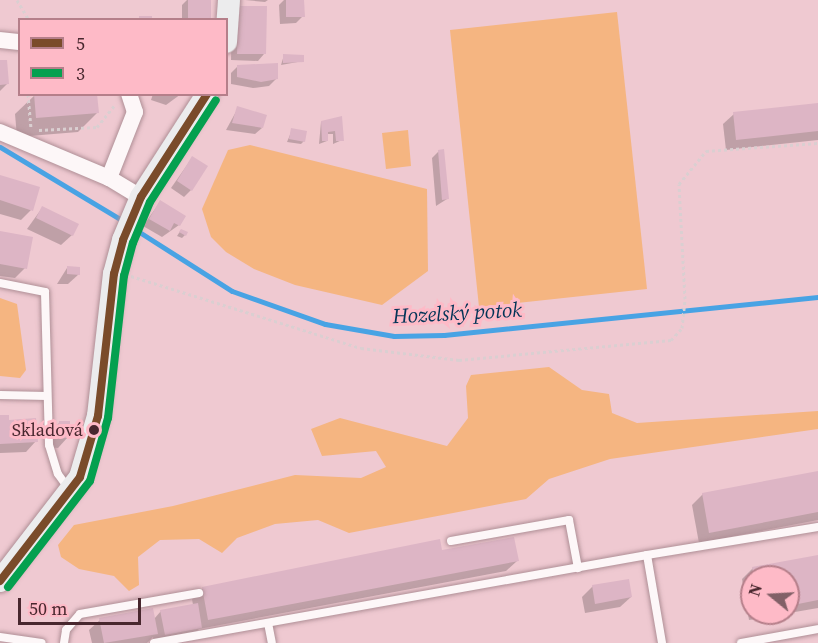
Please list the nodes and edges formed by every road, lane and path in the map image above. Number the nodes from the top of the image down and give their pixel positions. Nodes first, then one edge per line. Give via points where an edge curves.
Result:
1 (17, 0) edge
2 (230, 0) edge
3 (28, 18) edge
4 (228, 21) edge
5 (0, 40) edge
6 (18, 42) edge
7 (28, 96) edge
8 (206, 96) edge
9 (123, 99) edge
10 (0, 132) edge
11 (818, 143) edge
12 (109, 178) junction
13 (137, 204) junction
14 (114, 274) junction
15 (0, 283) edge
16 (0, 395) edge
17 (47, 396) junction
18 (71, 491) junction
19 (818, 527) edge
20 (451, 542) dead end
21 (647, 555) junction
22 (578, 568) junction
23 (0, 581) edge
24 (199, 593) dead end
25 (268, 623) junction
26 (818, 629) edge
27 (0, 638) edge
28 (193, 640) edge
29 (42, 643) edge
30 (64, 643) edge
31 (154, 643) edge
32 (272, 643) edge
33 (663, 643) edge
34 (741, 643) edge

1 - 3 path
2 - 4 street
5 - 6 street
7 - 9 path via 31,130 96,127
8 - 13 street
9 - 12 street via 135,112
10 - 12 street
11 - 14 path via 706,151 678,183 685,299 682,328 671,340 459,360 361,348
12 - 13 street
13 - 14 street
14 - 18 street via 97,422 89,453
15 - 17 lane via 45,292
16 - 17 lane
17 - 18 lane via 49,445 58,474
18 - 23 street
19 - 21 lane
20 - 22 lane via 569,520
21 - 22 lane
21 - 33 lane
22 - 25 lane
24 - 30 lane via 80,614 66,630
25 - 28 lane
25 - 32 lane
26 - 34 lane
27 - 29 lane
28 - 31 lane

